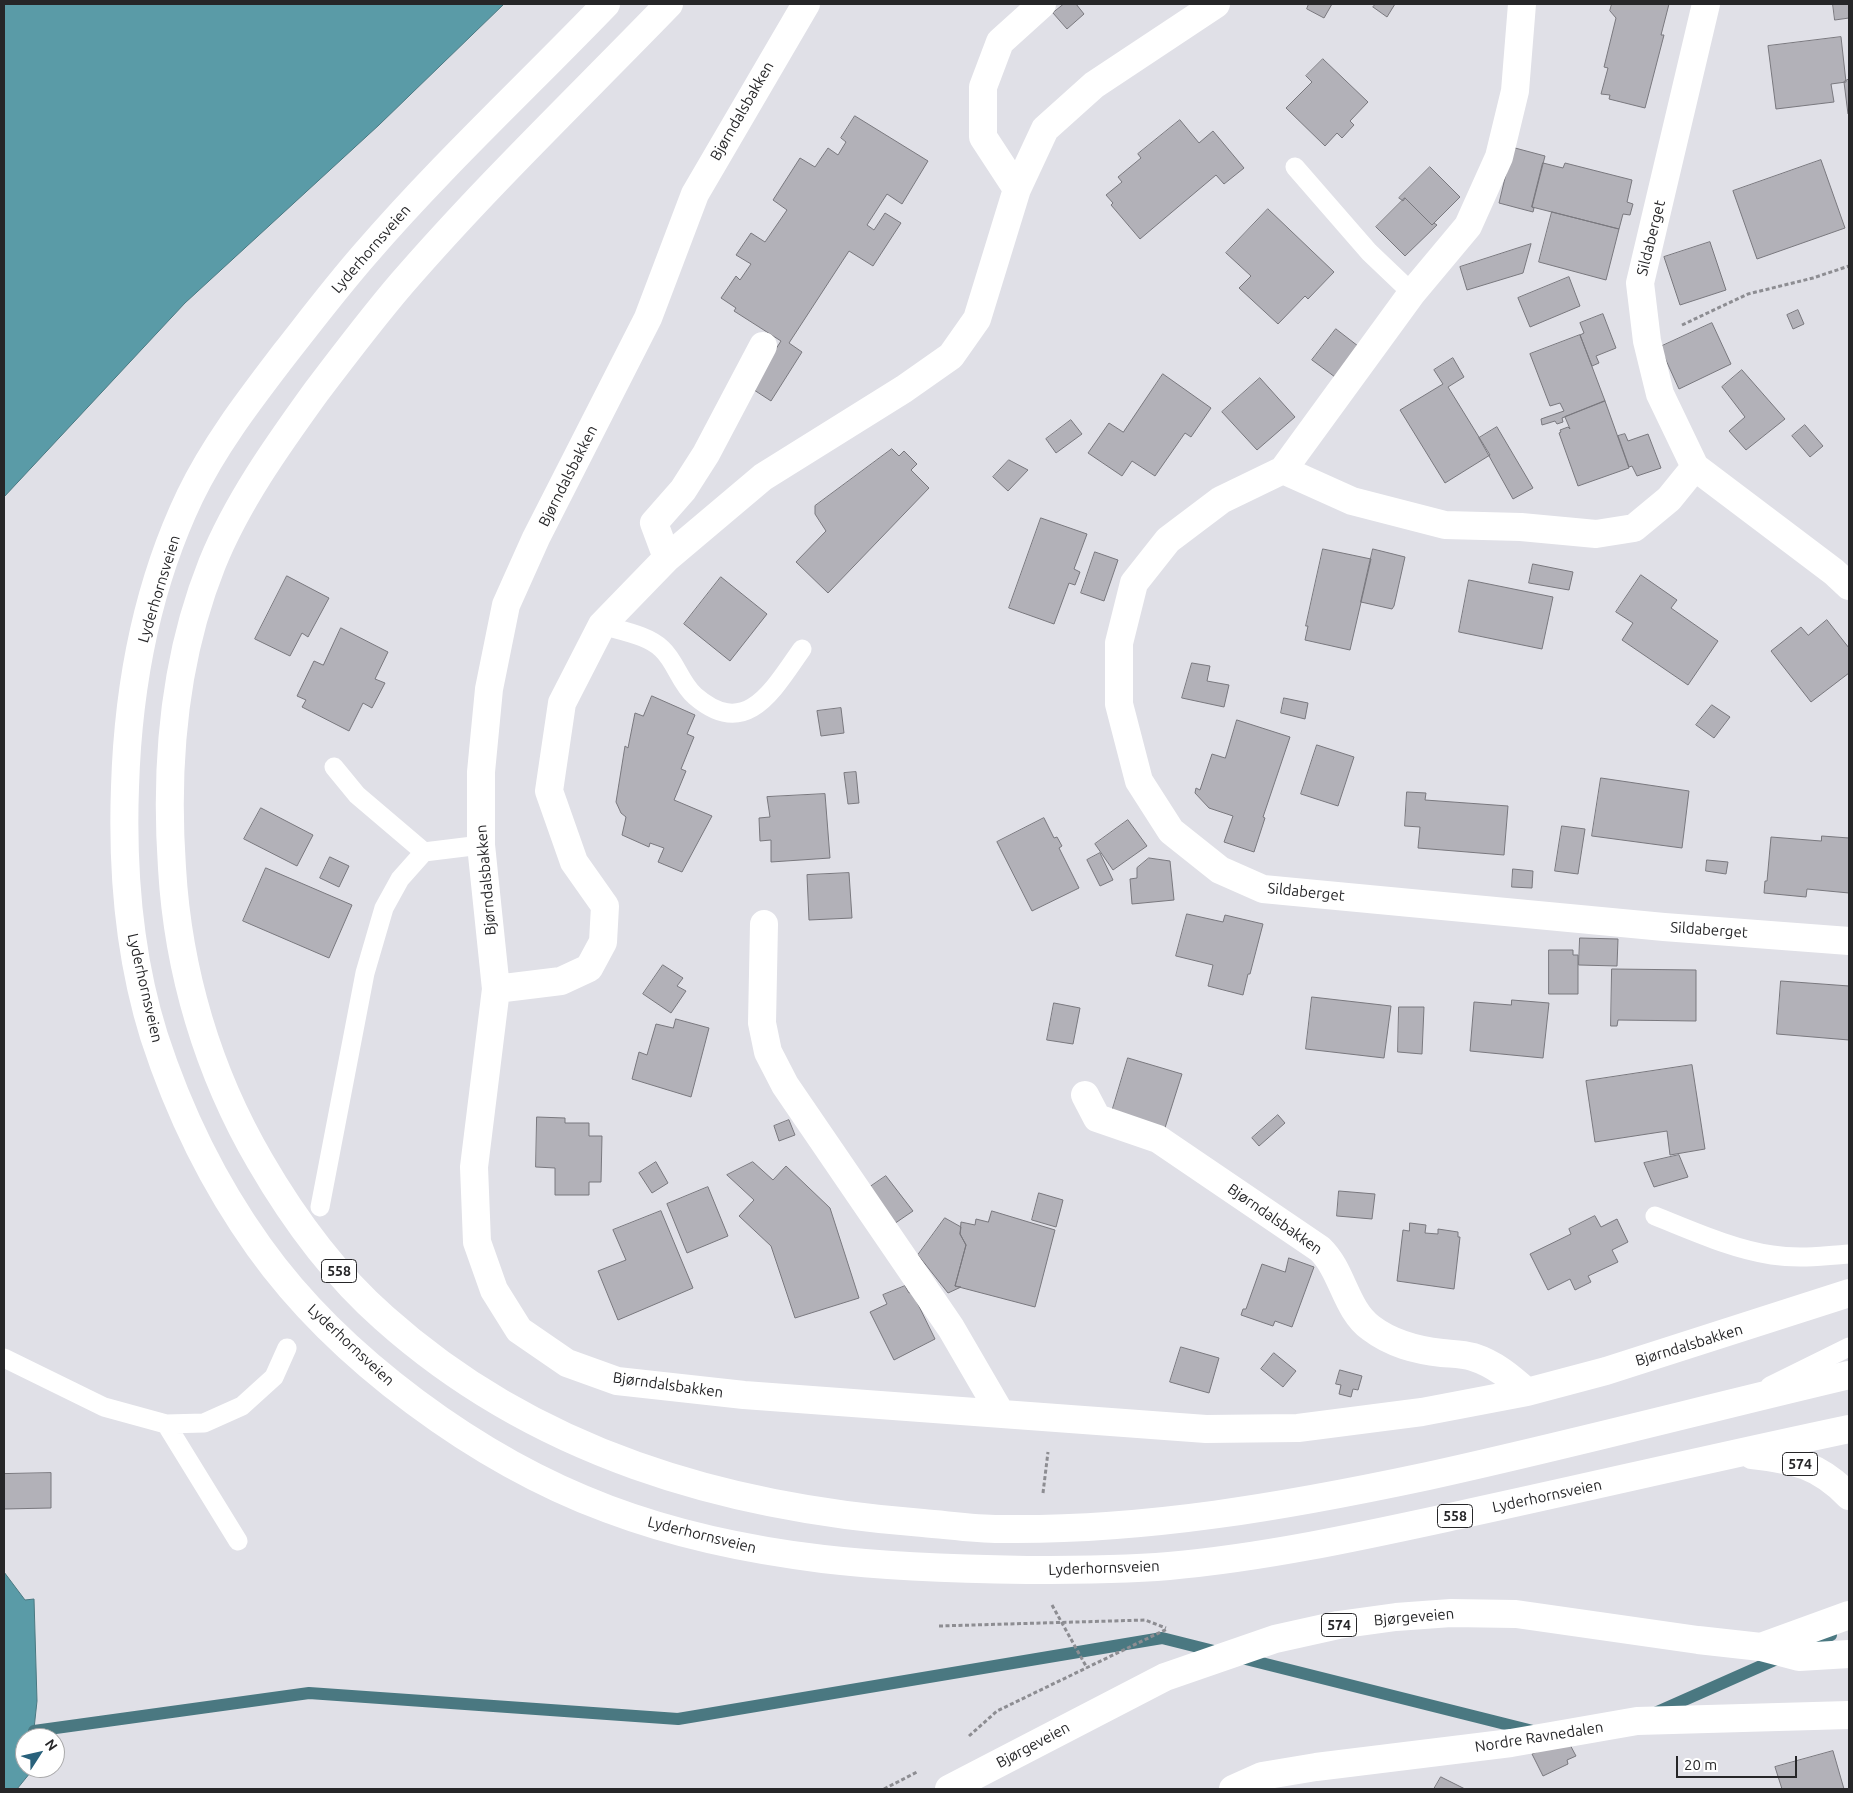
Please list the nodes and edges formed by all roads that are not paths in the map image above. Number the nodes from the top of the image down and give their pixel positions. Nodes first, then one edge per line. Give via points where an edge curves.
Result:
1 (606, 4) edge
2 (669, 4) edge
3 (806, 4) edge
4 (1042, 4) edge
5 (1216, 4) edge
6 (1522, 4) edge
7 (1706, 4) edge
8 (1295, 167) dead end
9 (1017, 189) junction
10 (1412, 293) junction
11 (763, 346) dead end
12 (1695, 467) junction
13 (1284, 470) junction
14 (667, 558) junction
15 (1849, 586) edge
16 (602, 625) junction
17 (802, 649) dead end
18 (334, 767) dead end
19 (481, 845) junction
20 (424, 852) junction
21 (764, 924) dead end
22 (1849, 941) edge
23 (496, 989) junction
24 (1085, 1095) dead end
25 (320, 1207) dead end
26 (1655, 1216) dead end
27 (1849, 1254) edge
28 (1849, 1293) edge
29 (1849, 1346) edge
30 (287, 1348) dead end
31 (4, 1358) edge
32 (1849, 1375) edge
33 (1527, 1392) junction
34 (1737, 1402) junction
35 (1002, 1414) junction
36 (166, 1424) junction
37 (1849, 1428) edge
38 (1741, 1453) junction
39 (1849, 1496) edge
40 (238, 1541) dead end
41 (1844, 1613) edge
42 (1761, 1647) junction
43 (1849, 1654) edge
44 (1849, 1714) edge
45 (949, 1789) edge
46 (1233, 1789) edge

1 - 38 street, Lyderhornsveien / 558 via 367,252 258,388 218,445 188,499 164,561 144,631 131,700 123,833 136,962 153,1034 188,1126 260,1248 307,1305 360,1357 419,1406 486,1451 549,1484 606,1508 680,1532 739,1546 822,1558 914,1568 1087,1570 1166,1566 1254,1556 1347,1539
2 - 34 street, 558 via 400,284 342,357 298,417 237,512 212,564 191,628 176,707 169,831 174,903 185,966 204,1041 234,1116 279,1193 324,1256 381,1316 445,1367 509,1409 581,1445 666,1477 741,1498 822,1513 902,1522 994,1529 1082,1528 1159,1523 1265,1508 1514,1457
3 - 19 street, Bjørndalsbakken via 695,194 648,318 536,538 506,605 489,689 480,772
4 - 9 street via 1000,42 983,87 983,137
5 - 9 street via 1094,85 1045,129
6 - 10 street, Sildaberget via 1515,91 1499,157 1468,226
7 - 12 street, Sildaberget via 1640,283 1647,341 1660,394
8 - 10 lane via 1369,252
9 - 14 street via 977,319 951,356 904,390 763,477
10 - 13 street, Sildaberget
11 - 14 street via 706,454 654,523
12 - 13 street via 1669,500 1634,528 1596,534 1521,527 1445,525 1352,501
12 - 15 street, Sildaberget
13 - 22 street, Sildaberget via 1221,500 1168,540 1134,583 1119,643 1119,704 1139,782 1171,831 1220,870 1263,889
14 - 16 street
16 - 17 lane via 643,638 661,648 695,696 730,714 758,706
16 - 23 street via 562,703 549,791 574,862 605,906 603,942 589,968 561,981
18 - 20 lane via 357,795
19 - 20 lane
19 - 23 street, Bjørndalsbakken
20 - 25 lane via 400,879 382,917 365,973
21 - 35 street via 762,1023 768,1052 785,1085 951,1328
23 - 35 street, Bjørndalsbakken via 474,1167 476,1242 494,1290 519,1330 567,1363 617,1381 744,1395
24 - 33 street, Bjørndalsbakken via 1097,1118 1158,1139 1320,1249 1331,1259 1351,1304 1371,1328 1396,1344 1472,1356 1501,1369
26 - 27 lane via 1730,1244 1771,1255 1821,1257
28 - 33 street, Bjørndalsbakken via 1644,1359
29 - 34 lane
30 - 36 lane via 274,1377 242,1406 204,1423
31 - 36 lane via 104,1407
32 - 34 street, 558
33 - 35 street, Bjørndalsbakken via 1422,1412 1298,1428 1206,1429
36 - 40 lane
37 - 38 street, Lyderhornsveien / 558
38 - 39 street, 574 via 1813,1468 1832,1479
41 - 42 street, Bjørgeveien / 574
42 - 43 street, Bjørgeveien / 574 via 1799,1657
42 - 45 street, Bjørgeveien / 574 via 1516,1614 1433,1614 1338,1625 1267,1642 1165,1677
44 - 46 street, Nordre Ravnedalen via 1637,1721 1511,1743 1262,1776

